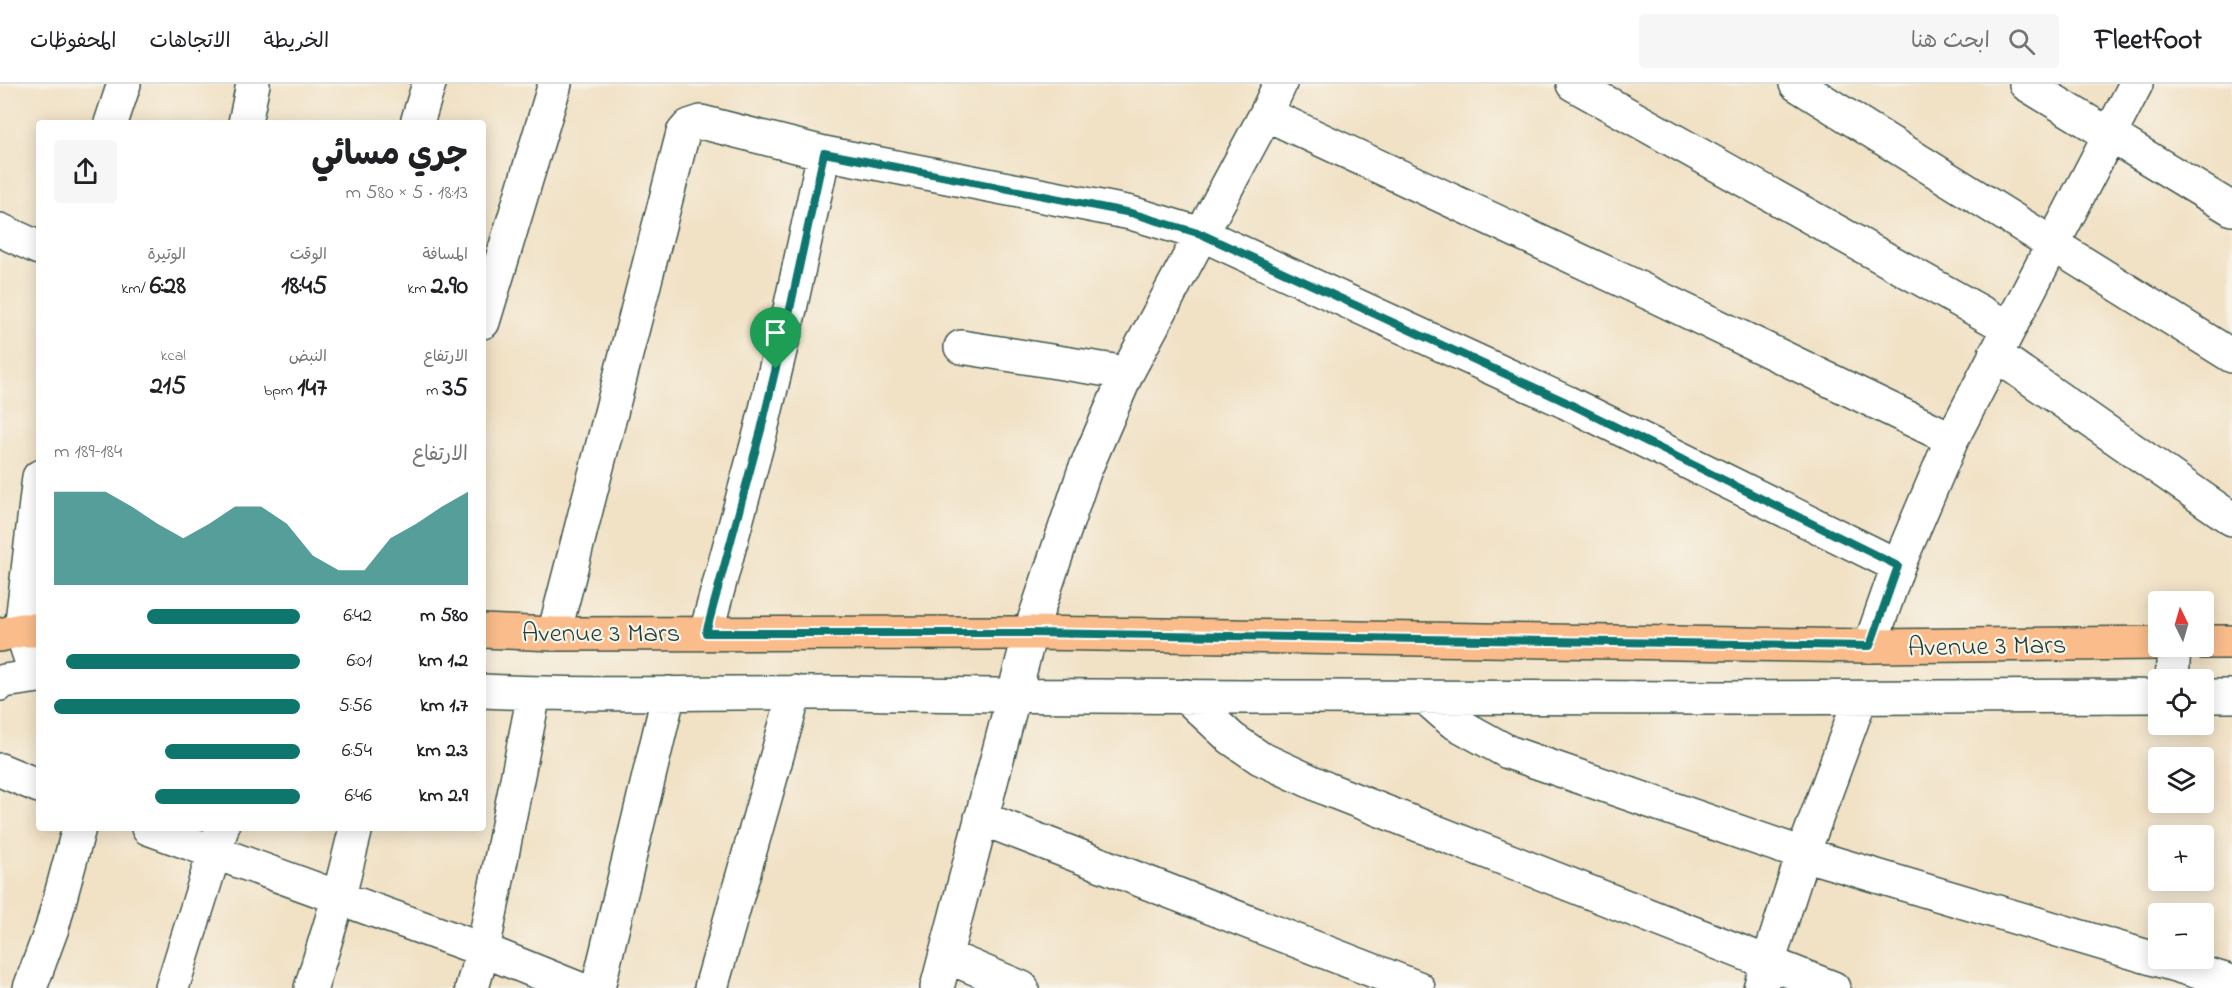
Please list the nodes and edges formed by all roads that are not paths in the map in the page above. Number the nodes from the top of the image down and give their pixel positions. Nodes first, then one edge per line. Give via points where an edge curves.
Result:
1 (122, 84) edge
2 (253, 84) edge
3 (429, 84) edge
4 (555, 84) edge
5 (1573, 84) edge
6 (1796, 84) edge
7 (2026, 84) edge
8 (2136, 84) edge
9 (1275, 92) edge
10 (112, 120) edge
11 (246, 120) edge
12 (418, 120) edge
13 (2109, 136) junction
14 (824, 153) junction
15 (2232, 209) edge
16 (1201, 234) junction
17 (2, 236) edge
18 (2053, 245) junction
19 (36, 247) edge
20 (486, 312) edge
21 (2002, 341) junction
22 (961, 347) dead end
23 (2232, 356) edge
24 (1127, 373) junction
25 (1952, 440) junction
26 (36, 501) edge
27 (2232, 519) edge
28 (1898, 566) junction
29 (486, 631) edge
30 (20, 632) edge
31 (706, 633) junction
32 (1030, 633) junction
33 (554, 634) junction
34 (2214, 642) edge
35 (2232, 642) edge
36 (2148, 643) edge
37 (1870, 646) junction
38 (36, 672) edge
39 (36, 675) edge
40 (0, 684) edge
41 (486, 691) edge
42 (669, 693) junction
43 (795, 693) junction
44 (534, 694) junction
45 (1012, 696) junction
46 (1186, 696) junction
47 (2148, 696) edge
48 (2214, 696) edge
49 (2232, 696) edge
50 (1426, 698) junction
51 (1860, 699) junction
52 (0, 770) edge
53 (36, 785) edge
54 (981, 818) junction
55 (78, 831) edge
56 (165, 831) edge
57 (355, 831) edge
58 (217, 840) edge
59 (1803, 854) junction
60 (339, 896) junction
61 (483, 950) junction
62 (946, 956) junction
63 (1764, 976) edge
64 (2232, 982) edge
65 (30, 988) edge
66 (172, 988) edge
67 (311, 988) edge
68 (472, 988) edge
69 (577, 988) edge
70 (598, 988) edge
71 (711, 988) edge
72 (937, 988) edge
73 (1022, 988) edge
74 (1418, 988) edge
75 (1833, 988) edge

1 - 10 street
2 - 11 street
3 - 12 street
4 - 20 street
5 - 21 street
6 - 18 street
7 - 13 street
8 - 13 street
9 - 16 street
9 - 25 street via 1624,281
13 - 15 street
13 - 18 street
14 - 16 street via 1131,213
14 - 31 street via 764,419
14 - 33 street via 701,122 683,133
16 - 24 street
16 - 28 street via 1566,402
17 - 19 street
18 - 21 street
18 - 23 street
21 - 25 street
21 - 27 street
22 - 24 street
24 - 32 street via 1084,472
25 - 28 street
26 - 30 street
28 - 37 street
29 - 33 main road, Avenue 3 Mars
30 - 38 street
31 - 32 main road, Avenue 3 Mars
31 - 33 main road, Avenue 3 Mars
32 - 37 main road, Avenue 3 Mars
32 - 45 street
34 - 35 main road
36 - 37 main road, Avenue 3 Mars
39 - 40 street
41 - 44 street
42 - 43 street
42 - 44 street
42 - 70 street
43 - 45 street
43 - 71 street
44 - 61 street
45 - 46 street
45 - 54 street
46 - 50 street
46 - 63 street via 1231,738 1260,758
47 - 51 street
48 - 49 street
50 - 51 street
50 - 59 street via 1452,722 1508,752
51 - 59 street
52 - 53 street
54 - 62 street
54 - 74 street
55 - 65 street
56 - 58 street
57 - 60 street
58 - 60 street
58 - 66 street
59 - 63 street
59 - 64 street
60 - 61 street
60 - 67 street
61 - 68 street
61 - 69 street
62 - 72 street
62 - 73 street
63 - 75 street

